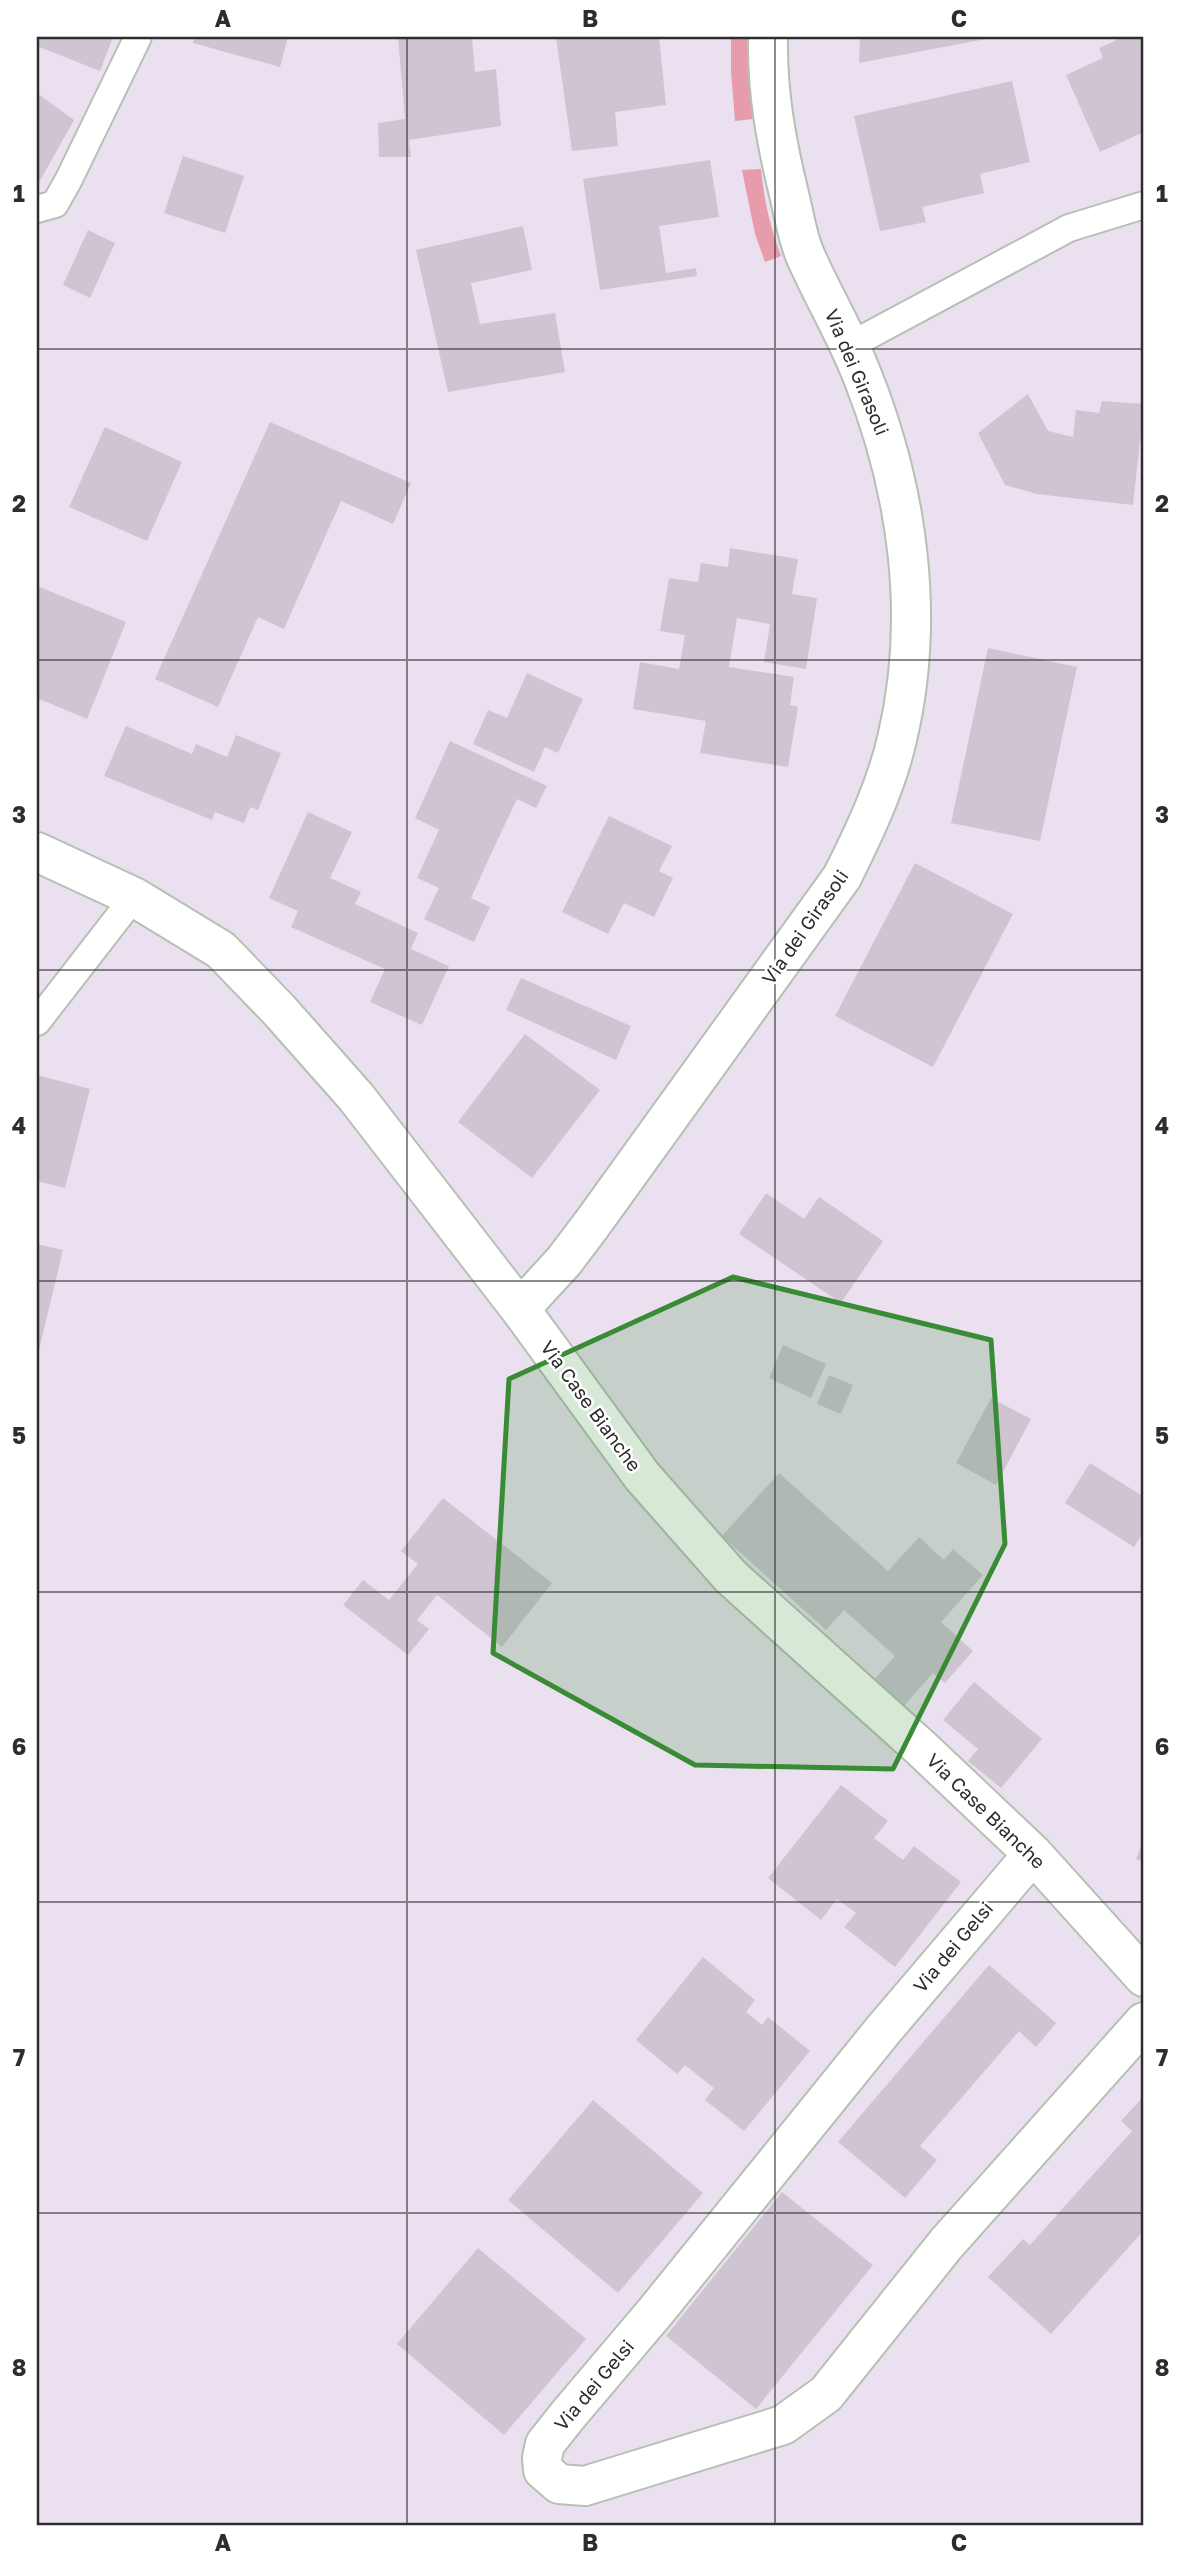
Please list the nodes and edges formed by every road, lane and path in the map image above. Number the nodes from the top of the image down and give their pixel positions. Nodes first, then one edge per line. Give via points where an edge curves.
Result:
1 (138, 37) edge
2 (768, 37) edge
3 (1144, 205) edge
4 (37, 209) edge
5 (849, 346) junction
6 (37, 852) edge
7 (134, 897) junction
8 (37, 1022) edge
9 (520, 1309) junction
10 (1033, 1854) junction
11 (1144, 1977) edge
12 (1144, 2022) edge

1 - 4 lane via 55,204
2 - 5 street, Via dei Girasoli via 775,137 800,242
3 - 5 lane via 1069,228
5 - 9 street, Via dei Girasoli via 886,442 908,553 909,673 886,774 865,831 820,911 592,1224
6 - 7 street, Via Case Bianche
7 - 8 lane
7 - 9 street, Via Case Bianche via 221,950 279,1010 355,1097
9 - 10 street, Via Case Bianche via 642,1476 731,1577
10 - 11 street, Via Case Bianche
10 - 12 street, Via dei Gelsi via 568,2415 545,2444 543,2470 559,2484 585,2486 783,2425 826,2394 946,2244

